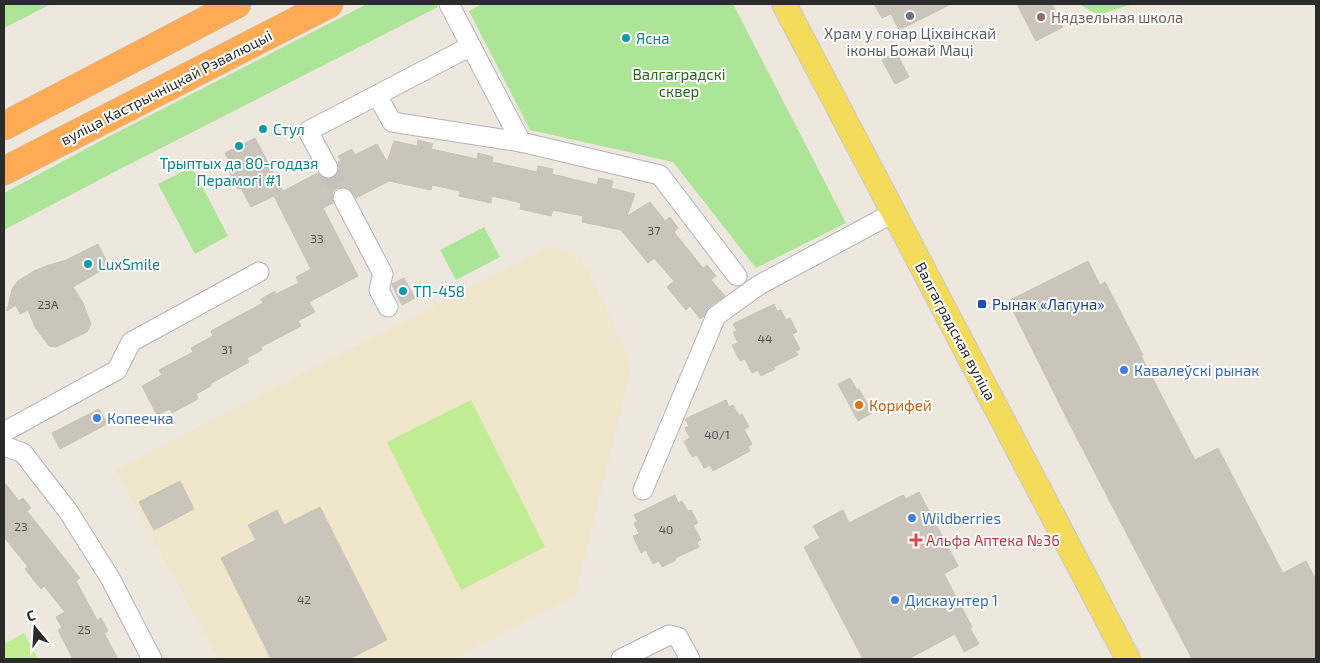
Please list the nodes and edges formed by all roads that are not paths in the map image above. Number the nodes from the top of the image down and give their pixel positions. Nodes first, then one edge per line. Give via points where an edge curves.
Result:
1 (237, 4) edge
2 (329, 4) edge
3 (449, 4) edge
4 (784, 4) edge
5 (471, 46) junction
6 (377, 94) junction
7 (4, 126) edge
8 (521, 142) junction
9 (328, 168) tunnel mouth
10 (4, 171) edge
11 (343, 198) tunnel mouth
12 (893, 213) junction
13 (259, 272) dead end
14 (737, 276) dead end
15 (388, 308) dead end
16 (4, 434) edge
17 (643, 490) dead end
18 (152, 659) edge
19 (621, 659) edge
20 (690, 659) edge
21 (1128, 659) edge

1 - 7 highway
2 - 10 highway, вуліца Кастрычніцкай Рэвалюцыі
3 - 5 lane
4 - 12 main road, Валгаградская вуліца
5 - 6 lane
5 - 8 lane
6 - 8 lane via 392,122
6 - 9 lane via 308,131
8 - 14 lane via 660,175
11 - 15 lane via 383,274 379,290
12 - 17 lane via 759,285 716,316
12 - 21 main road, Валгаградская вуліца
13 - 16 lane via 131,342 117,370
16 - 18 lane via 68,511 110,578
19 - 20 lane via 669,635 678,637

